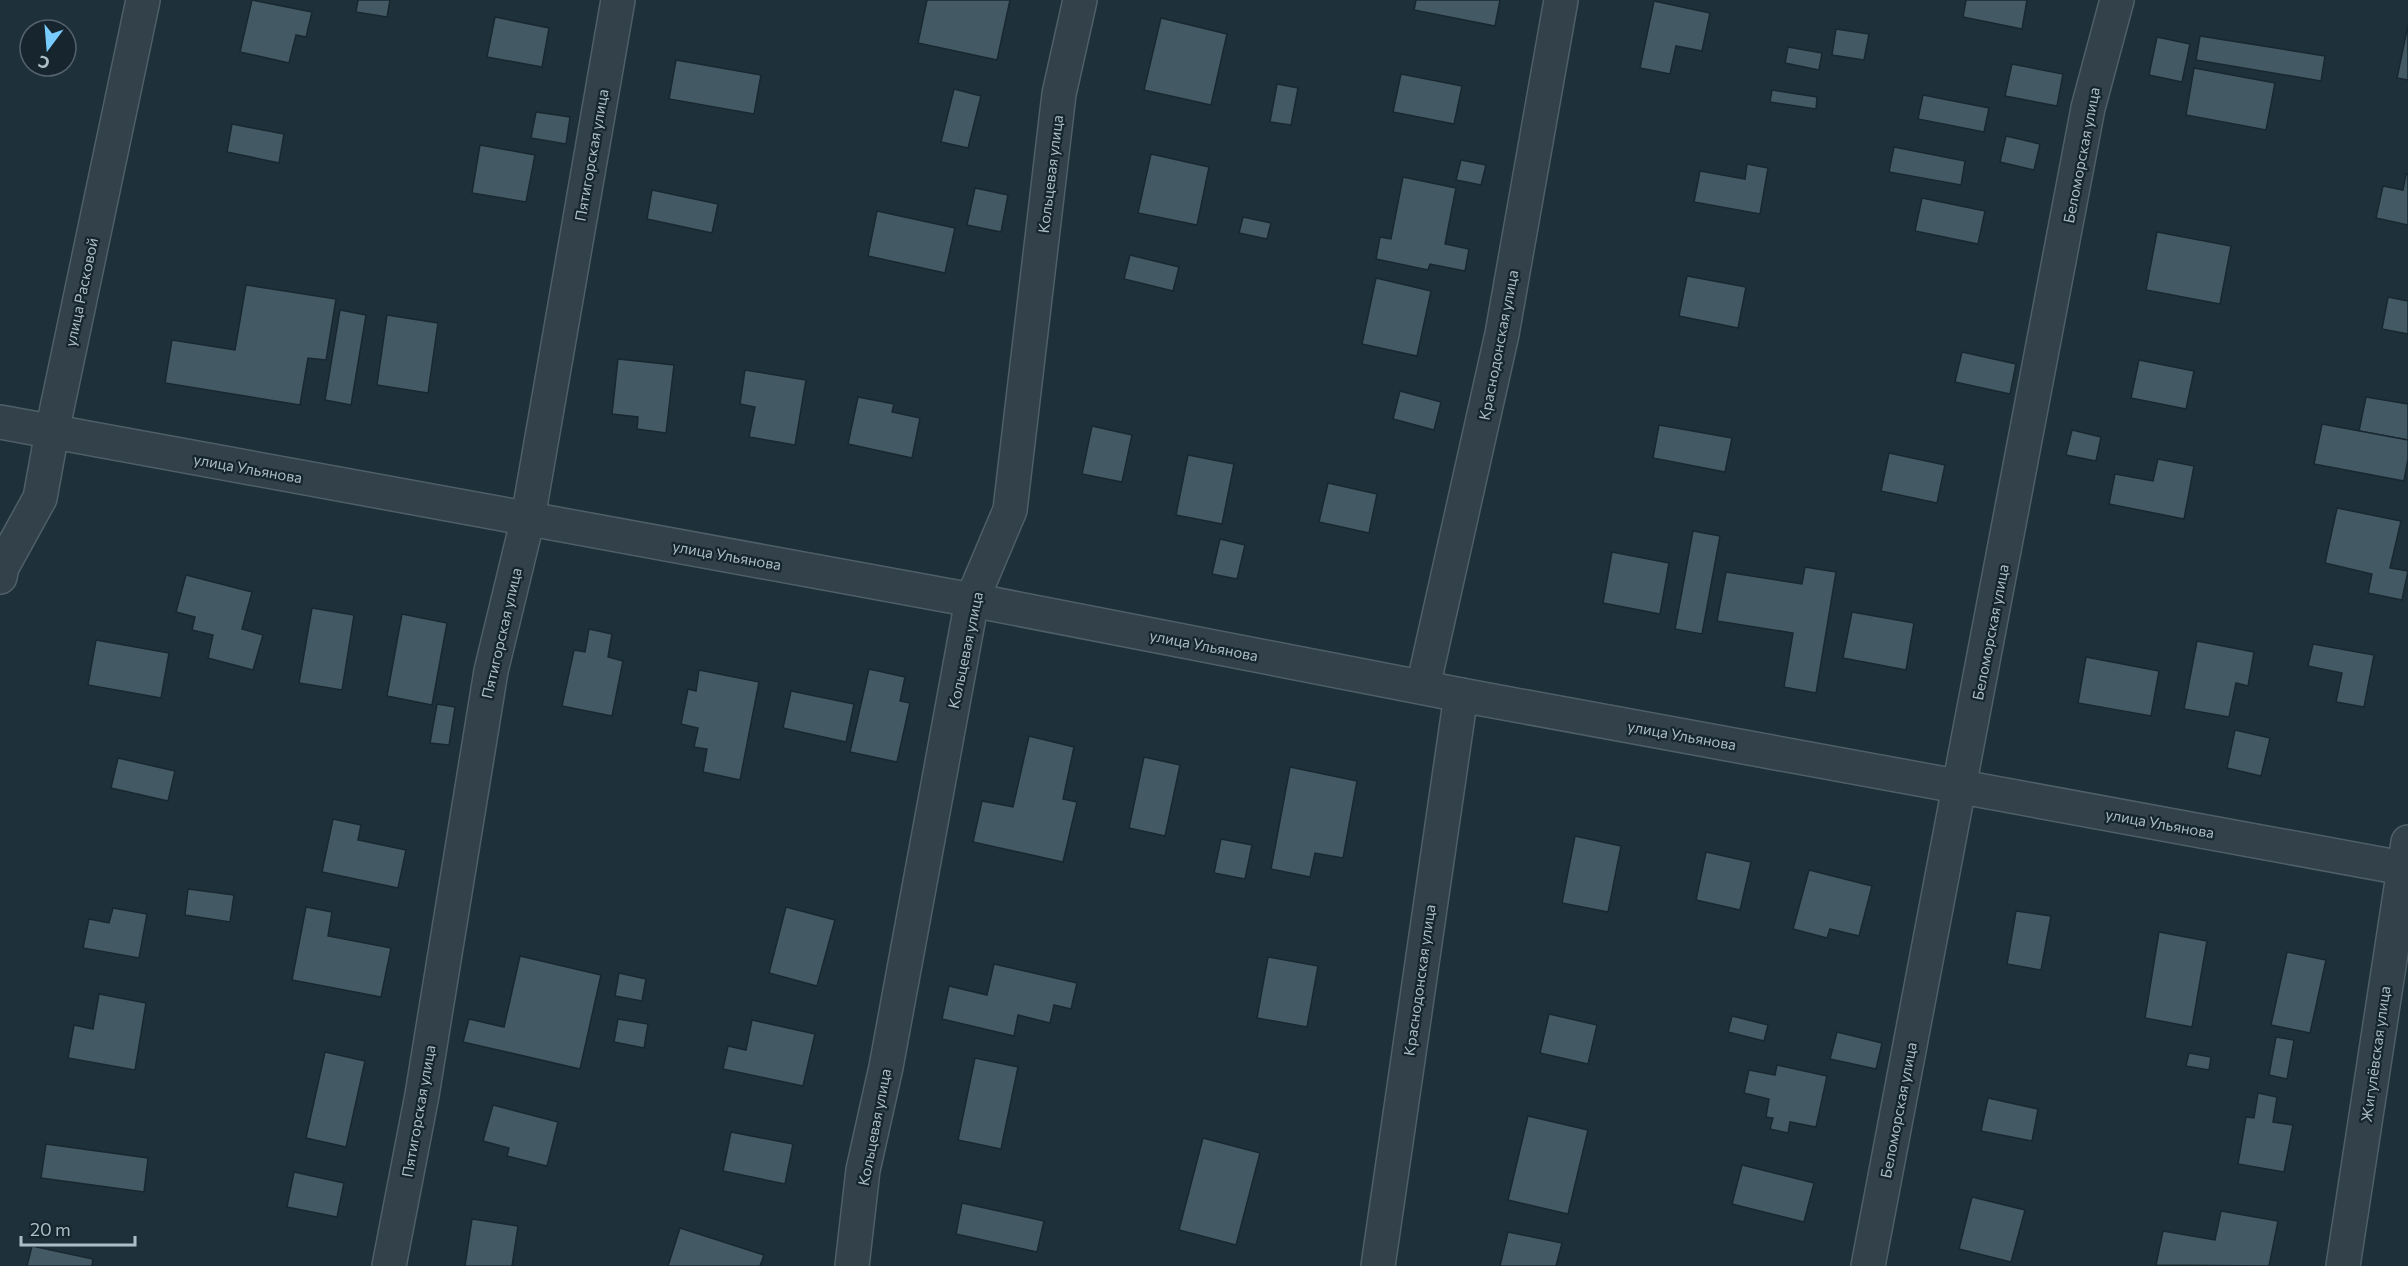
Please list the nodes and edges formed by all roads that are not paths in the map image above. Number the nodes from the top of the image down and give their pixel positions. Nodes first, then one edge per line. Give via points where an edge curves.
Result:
1 (143, 0) edge
2 (618, 0) edge
3 (1080, 0) edge
4 (1561, 0) edge
5 (2117, 0) edge
6 (0, 422) edge
7 (52, 432) junction
8 (528, 518) junction
9 (0, 577) edge
10 (972, 600) junction
11 (1423, 687) junction
12 (1461, 695) junction
13 (1961, 786) junction
14 (2406, 860) edge
15 (389, 1266) edge
16 (852, 1266) edge
17 (1378, 1266) edge
18 (1868, 1266) edge
19 (2343, 1266) edge

1 - 7 street, улица Расковой
2 - 8 street, Пятигорская улица
3 - 10 street, Кольцевая улица via 1059,94 1010,510
4 - 11 street, Краснодонская улица via 1502,334
5 - 13 street, Беломорская улица via 2088,108
6 - 7 street, улица Ульянова
7 - 8 street, улица Ульянова
7 - 9 street, улица Расковой via 40,498
8 - 10 street, улица Ульянова
8 - 15 street, Пятигорская улица via 490,671 422,1095
10 - 11 street, улица Ульянова
10 - 16 street, Кольцевая улица via 886,1067 863,1170
11 - 12 street, улица Ульянова
12 - 13 street, улица Ульянова
12 - 17 street, Краснодонская улица
13 - 14 street, улица Ульянова
13 - 18 street, Беломорская улица
14 - 19 street, Жигулёвская улица

